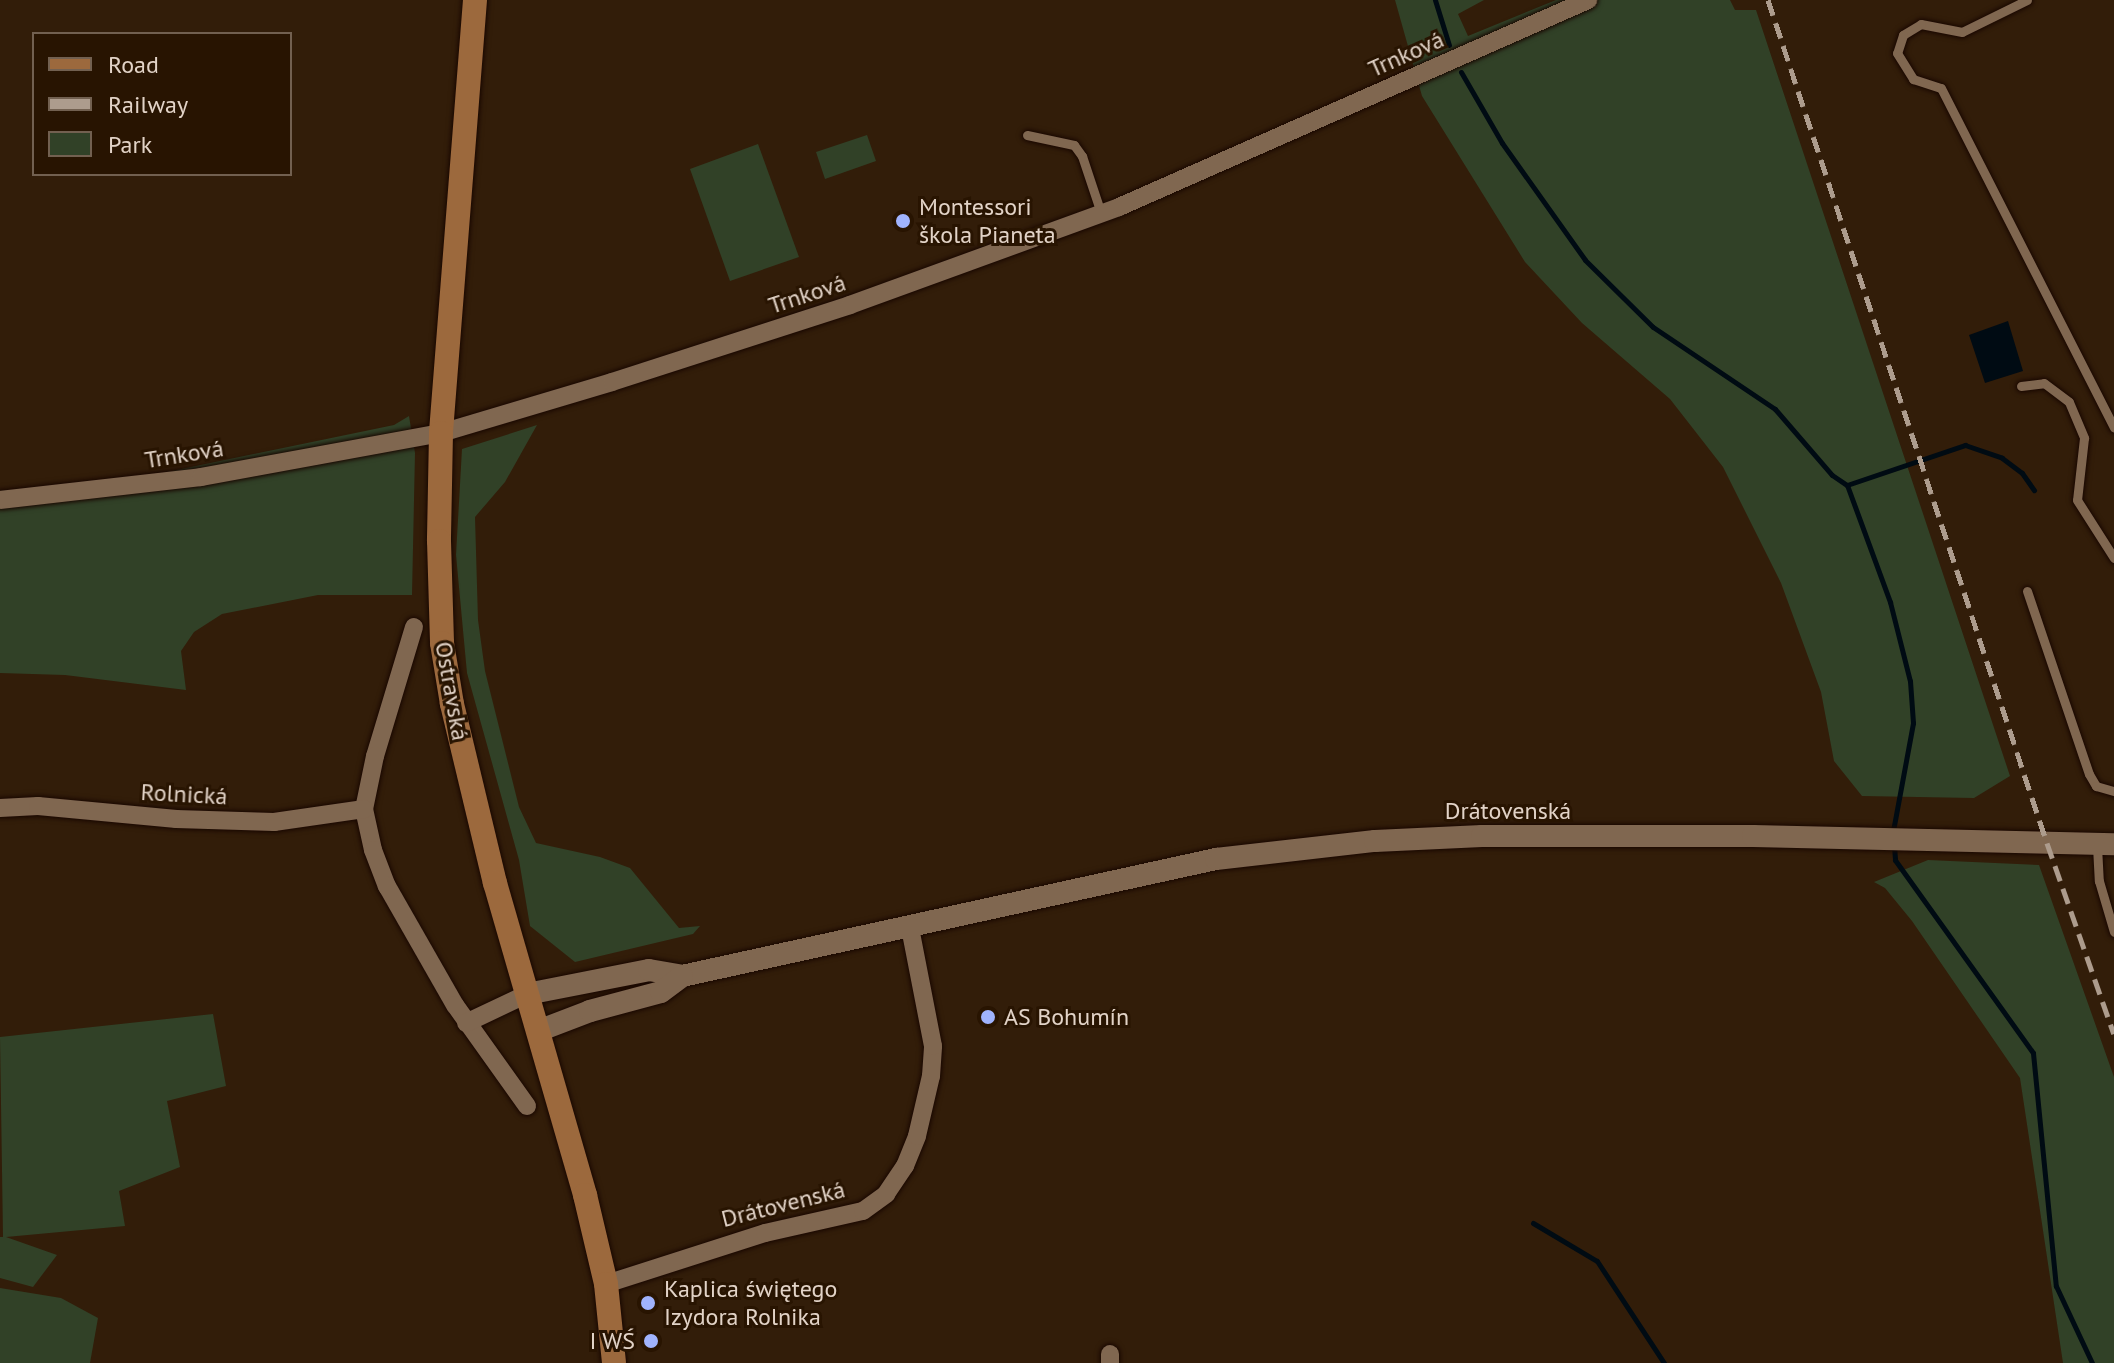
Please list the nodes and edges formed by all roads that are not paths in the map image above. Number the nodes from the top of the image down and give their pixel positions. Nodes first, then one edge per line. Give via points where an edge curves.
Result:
1 (475, 0) edge
2 (1588, 0) edge
3 (2027, 0) edge
4 (1027, 135) dead end
5 (1101, 213) junction
6 (2021, 386) dead end
7 (2114, 428) edge
8 (441, 433) junction
9 (0, 500) edge
10 (2114, 558) edge
11 (2027, 591) dead end
12 (414, 627) dead end
13 (2114, 791) edge
14 (0, 808) edge
15 (364, 809) junction
16 (2106, 844) edge
17 (910, 928) junction
18 (2114, 932) edge
19 (682, 976) junction
20 (527, 994) junction
21 (466, 1023) junction
22 (538, 1031) junction
23 (527, 1106) dead end
24 (606, 1284) junction
25 (614, 1363) edge

1 - 8 main road, Ostravská
2 - 5 street, Trnková
3 - 7 lane via 1962,32 1921,24 1903,35 1897,53 1913,79 1941,88
4 - 5 lane via 1074,145
5 - 8 street, Trnková via 850,305
6 - 10 lane via 2044,383 2069,402 2084,438 2077,500
8 - 9 street, Trnková via 201,477
8 - 20 main road, Ostravská via 442,643 465,761
11 - 13 lane via 2089,774 2096,786
12 - 15 street, Ostravská
14 - 15 street, Rolnická via 274,822
15 - 21 street, Ostravská via 387,886
16 - 17 street, Drátovenská via 1753,836 1375,841 1216,859
16 - 18 lane via 2100,891
17 - 19 street, Drátovenská
17 - 24 street, Drátovenská via 933,1046 931,1076 917,1136 886,1194 863,1211 765,1233
19 - 20 street, Drátovenská via 649,970
19 - 22 street, Drátovenská via 661,992
20 - 21 street
20 - 22 main road, Ostravská
21 - 23 street, Ostravská
22 - 24 main road, Ostravská
24 - 25 main road, Ostravská

